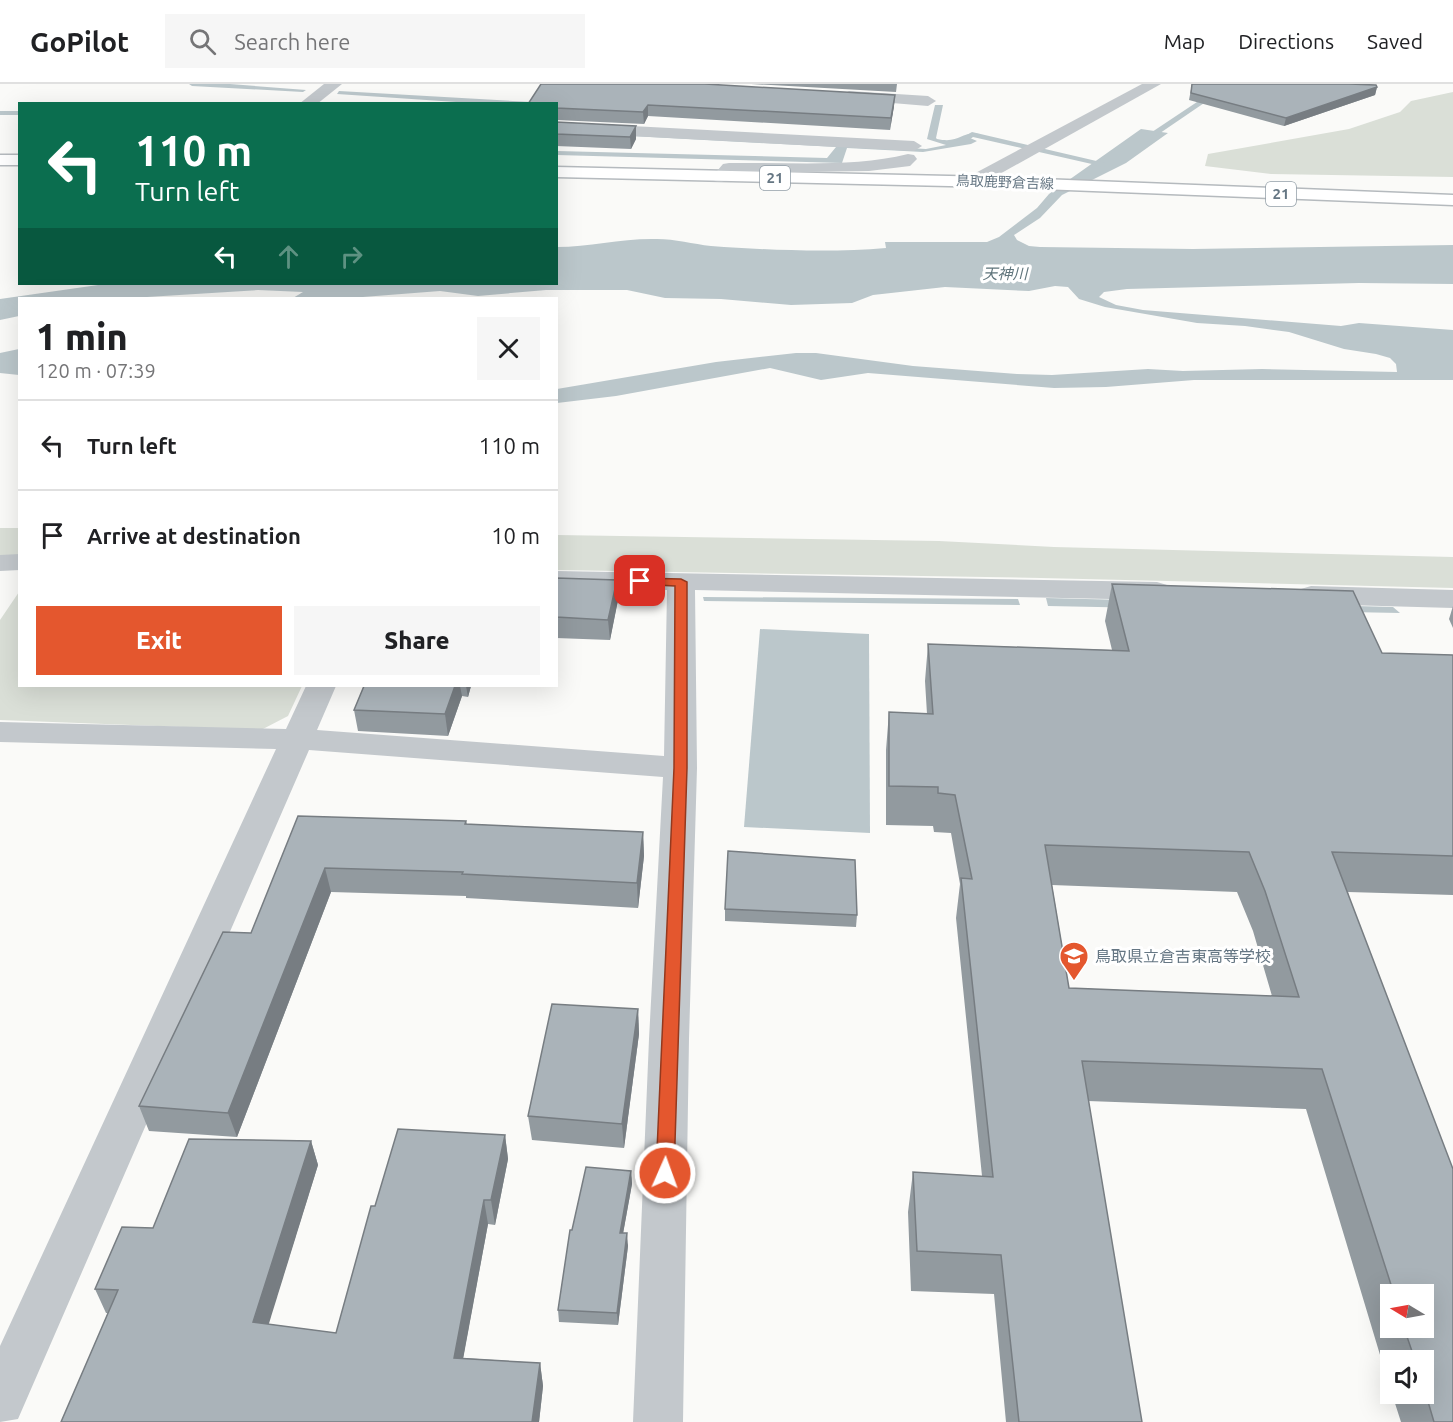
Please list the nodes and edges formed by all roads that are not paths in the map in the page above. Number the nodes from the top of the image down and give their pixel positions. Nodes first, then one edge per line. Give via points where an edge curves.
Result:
1 (334, 84) edge
2 (1153, 84) edge
3 (931, 92) edge
4 (832, 95) edge
5 (309, 102) edge
6 (660, 113) edge
7 (558, 127) edge
8 (649, 131) junction
9 (918, 134) junction
10 (558, 172) edge
11 (721, 177) junction
12 (974, 181) junction
13 (1453, 200) edge
14 (0, 562) edge
15 (18, 562) edge
16 (558, 579) edge
17 (681, 582) junction
18 (1184, 592) edge
19 (1289, 595) edge
20 (1453, 599) edge
21 (321, 687) edge
22 (0, 732) edge
23 (299, 740) junction
24 (681, 768) junction
25 (0, 1402) edge
26 (658, 1422) edge

1 - 5 street
2 - 12 street
3 - 4 street
3 - 9 street
6 - 8 street
7 - 8 street
8 - 9 street
9 - 11 street via 911,157 904,162 729,168
10 - 11 main road, 鳥取鹿野倉吉線 / 21
11 - 12 main road, 鳥取鹿野倉吉線 / 21
12 - 13 main road, 鳥取鹿野倉吉線 / 21
14 - 15 street
16 - 17 street
17 - 18 street
17 - 24 street
19 - 20 street
21 - 23 street
22 - 23 street
23 - 24 street
23 - 25 street
24 - 26 street

